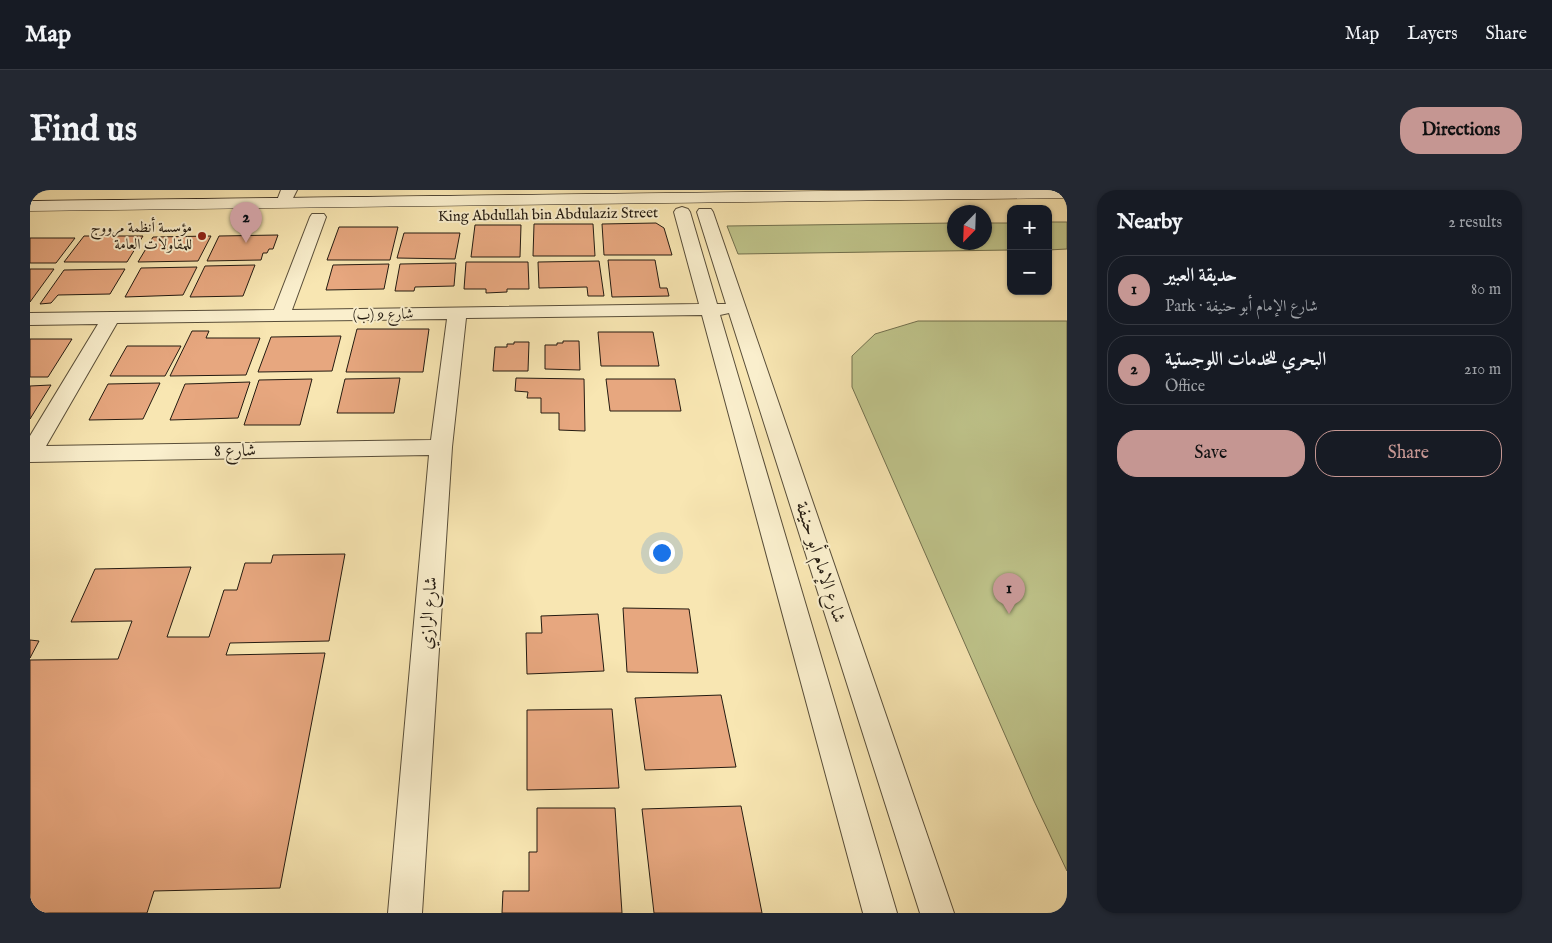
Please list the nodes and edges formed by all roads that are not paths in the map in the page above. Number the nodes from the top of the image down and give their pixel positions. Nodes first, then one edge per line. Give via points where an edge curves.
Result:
1 (78, 190) edge
2 (110, 190) edge
3 (1039, 192) edge
4 (1067, 193) edge
5 (286, 196) edge
6 (99, 205) junction
7 (30, 206) edge
8 (66, 206) junction
9 (1061, 208) edge
10 (693, 212) junction
11 (318, 216) junction
12 (30, 220) edge
13 (737, 309) junction
14 (709, 310) junction
15 (457, 313) junction
16 (281, 315) junction
17 (111, 318) junction
18 (30, 319) edge
19 (441, 447) junction
20 (30, 454) edge
21 (405, 913) edge
22 (880, 913) edge
23 (937, 913) edge

1 - 8 main road
2 - 6 main road
3 - 4 main road, King Abdullah bin Abdulaziz Street
3 - 5 main road, King Abdullah bin Abdulaziz Street
3 - 9 main road
5 - 6 main road, King Abdullah bin Abdulaziz Street
6 - 8 main road, King Abdullah bin Abdulaziz Street
7 - 8 main road, King Abdullah bin Abdulaziz Street
9 - 10 main road, King Abdullah bin Abdulaziz Street
10 - 11 main road, King Abdullah bin Abdulaziz Street
10 - 13 street, شارع الإمام أبو حنيفة
10 - 14 street, شارع الإمام أبو حنيفة
11 - 12 main road, King Abdullah bin Abdulaziz Street
11 - 16 street
13 - 14 street, شارع 9 (ب)
13 - 23 street, شارع الإمام أبو حنيفة
14 - 15 street, شارع 9 (ب)
14 - 22 street, شارع الإمام أبو حنيفة
15 - 16 street, شارع 9 (ب)
15 - 19 street, شارع الرازي
16 - 17 street, شارع 9 (ب)
17 - 18 street, شارع 9 (ب)
17 - 20 street
19 - 20 street, شارع 8
19 - 21 street, شارع الرازي

